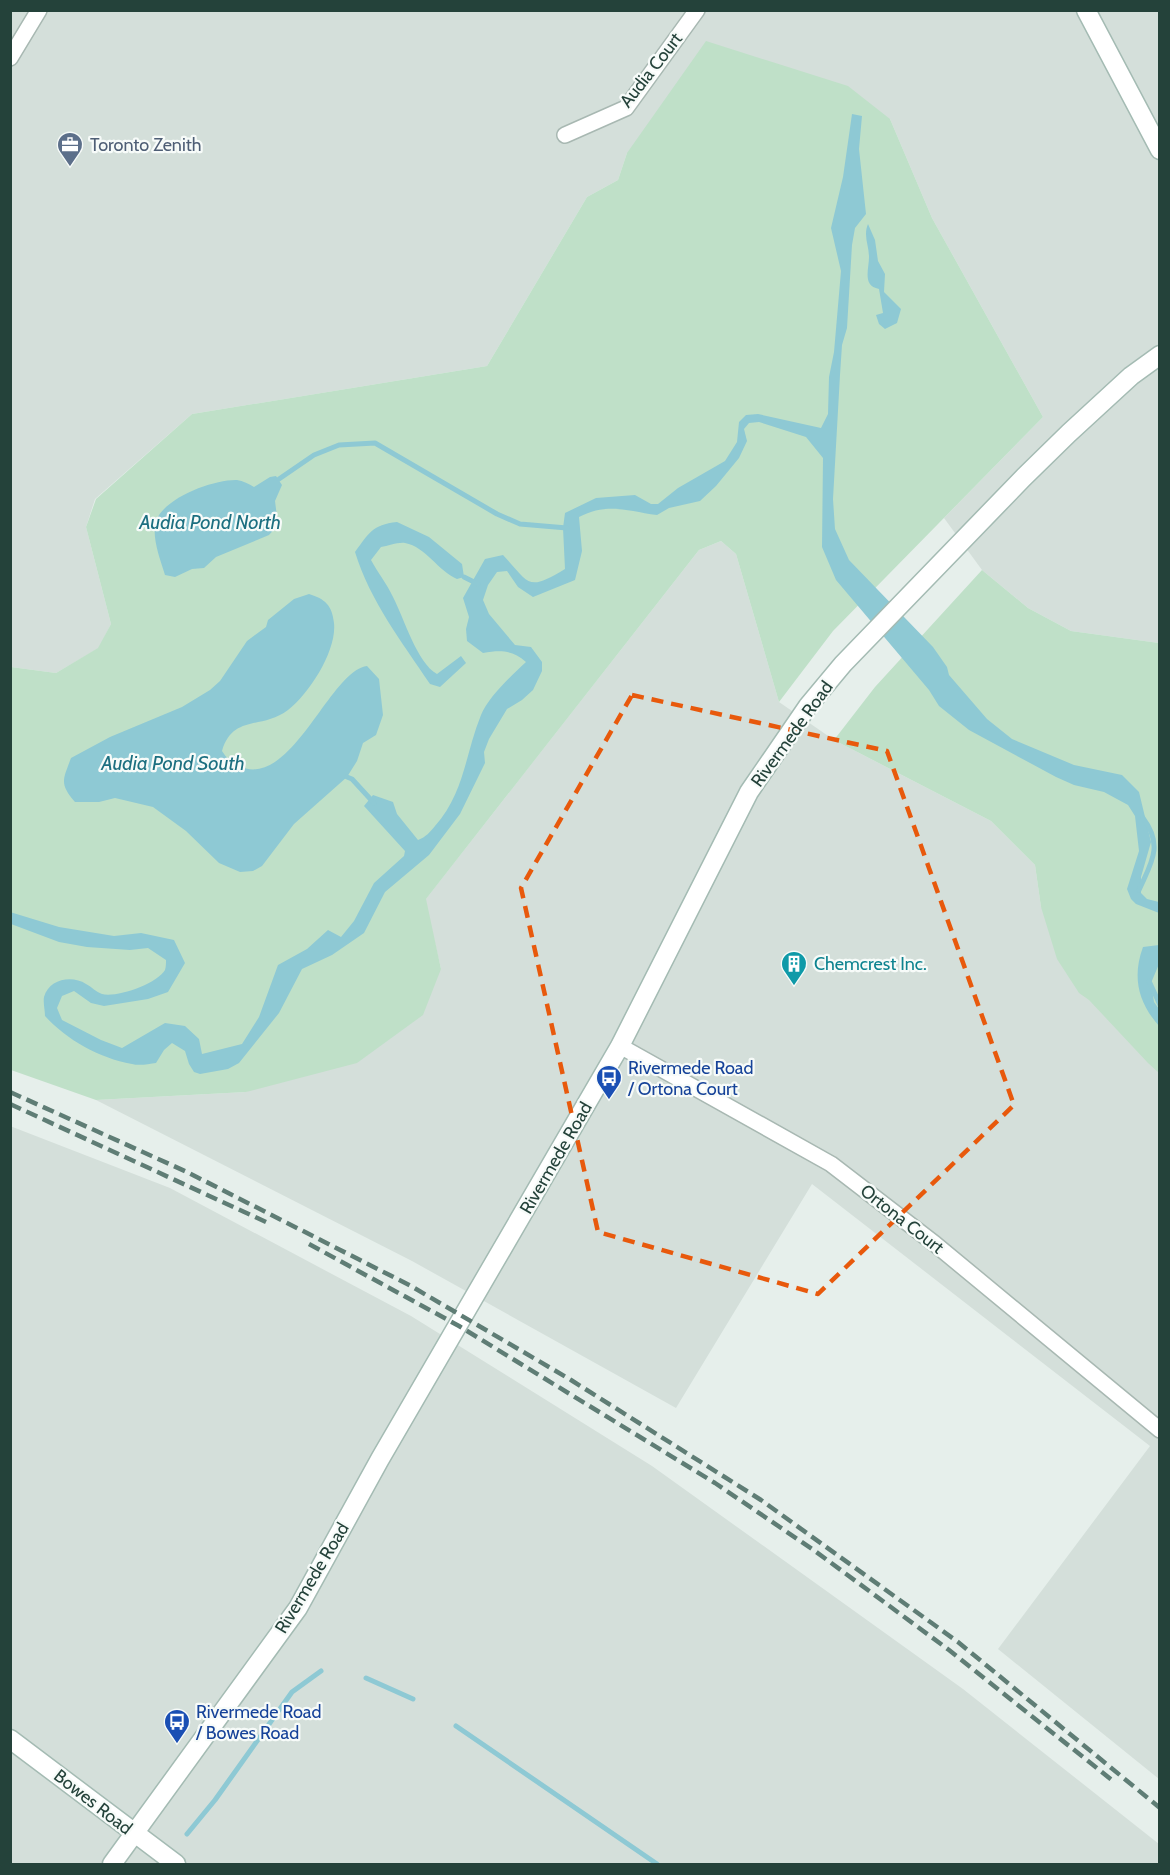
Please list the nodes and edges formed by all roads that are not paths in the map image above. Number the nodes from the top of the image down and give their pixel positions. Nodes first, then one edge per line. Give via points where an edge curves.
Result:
1 (39, 10) edge
2 (698, 10) edge
3 (1086, 10) edge
4 (10, 58) edge
5 (565, 135) dead end
6 (1160, 150) edge
7 (1160, 355) edge
8 (620, 1046) junction
9 (1160, 1430) edge
10 (10, 1739) edge
11 (135, 1834) junction
12 (112, 1864) edge
13 (176, 1864) edge

1 - 4 street
2 - 5 street, Audia Court via 626,108
3 - 6 street
7 - 8 street, Rivermede Road via 1131,376 1024,477 843,664 808,706 749,792
8 - 9 street, Ortona Court via 831,1164 935,1244
8 - 11 street, Rivermede Road via 298,1608
10 - 11 street, Bowes Road
11 - 12 street, Rivermede Road
11 - 13 street, Bowes Road

